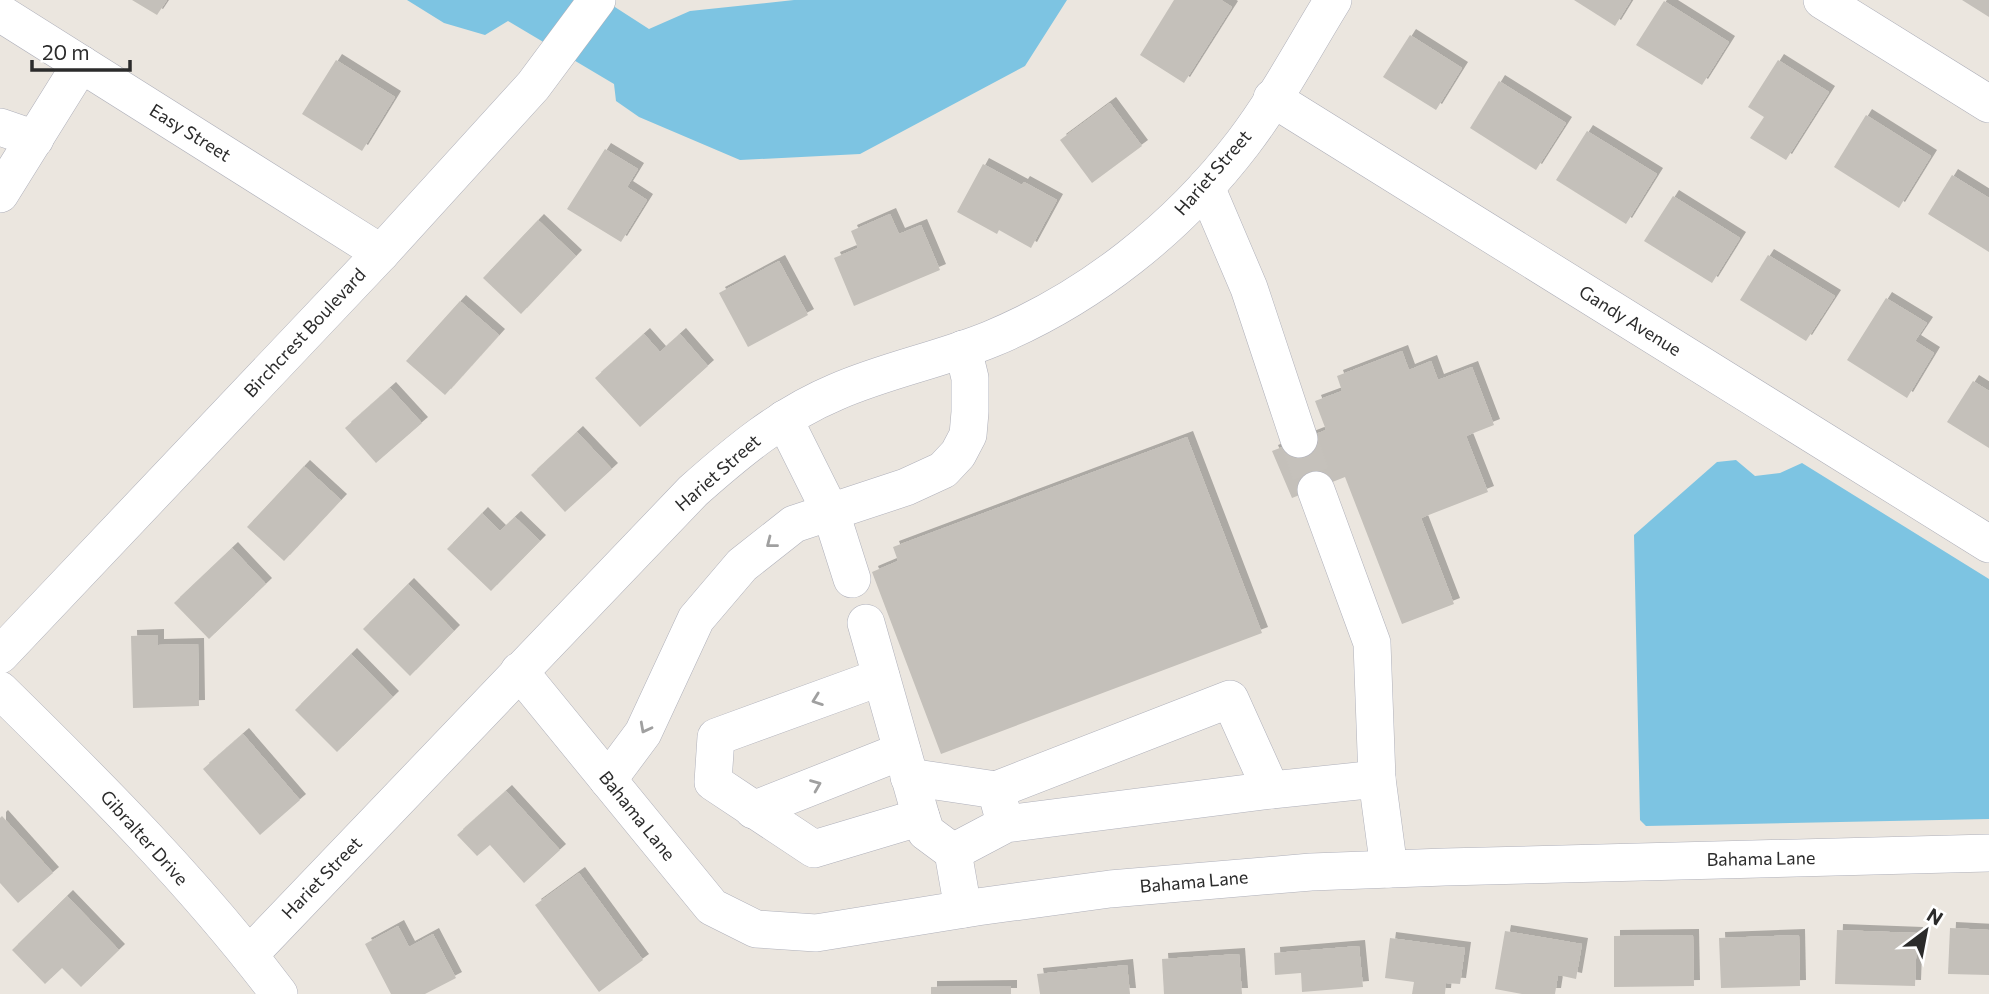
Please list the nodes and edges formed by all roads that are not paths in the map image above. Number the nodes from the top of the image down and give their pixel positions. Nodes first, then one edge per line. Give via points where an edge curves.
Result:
1 (597, 0) edge
2 (1333, 0) edge
3 (1822, 0) edge
4 (0, 13) edge
5 (81, 64) junction
6 (1272, 98) junction
7 (1989, 104) edge
8 (0, 127) edge
9 (35, 139) junction
10 (1206, 187) junction
11 (0, 194) edge
12 (381, 253) junction
13 (963, 349) junction
14 (784, 419) junction
15 (1299, 439) tunnel mouth
16 (1316, 489) tunnel mouth
17 (831, 513) junction
18 (1989, 544) edge
19 (852, 579) dead end
20 (866, 624) dead end
21 (0, 655) edge
22 (519, 671) junction
23 (881, 677) junction
24 (0, 690) edge
25 (905, 764) junction
26 (1377, 779) junction
27 (608, 780) junction
28 (996, 790) junction
29 (1271, 790) junction
30 (753, 810) junction
31 (921, 817) junction
32 (1006, 824) junction
33 (953, 852) junction
34 (1989, 853) edge
35 (1389, 869) junction
36 (963, 909) junction
37 (249, 955) junction
38 (279, 994) edge

1 - 12 street, Birchcrest Boulevard via 533,86
2 - 6 street, Hariet Street
3 - 7 street
4 - 5 street, Easy Street
5 - 9 street
5 - 12 street, Easy Street
6 - 10 street, Hariet Street via 1244,142
6 - 18 street, Gandy Avenue
8 - 9 street
9 - 11 street
10 - 13 street, Hariet Street via 1151,241 1093,285 1048,312
10 - 15 street via 1249,288
12 - 21 street, Birchcrest Boulevard
13 - 14 street, Hariet Street via 857,383
13 - 17 street via 970,379 970,412 968,435 958,454 943,470
14 - 17 street
14 - 22 street, Hariet Street via 742,447 693,491
16 - 26 street via 1372,643
17 - 19 street
17 -> 27 street via 794,524 742,565 696,619 643,733
20 - 23 street
22 - 27 street, Bahama Lane
22 - 37 street, Hariet Street
23 - 25 street
23 -> 30 street via 716,737 713,782
24 - 37 street, Gibralter Drive via 103,791
25 - 28 street
30 -> 25 street
25 - 31 street
26 - 29 street
26 - 35 street
27 - 36 street, Bahama Lane via 712,907 757,929 816,933
28 - 29 street via 1230,699
28 - 32 street
29 - 32 street
30 - 31 street via 814,849
31 - 33 street via 926,832
32 - 33 street
33 - 36 street
34 - 35 street, Bahama Lane
35 - 36 street, Bahama Lane via 1110,889
37 - 38 street, Gibralter Drive

